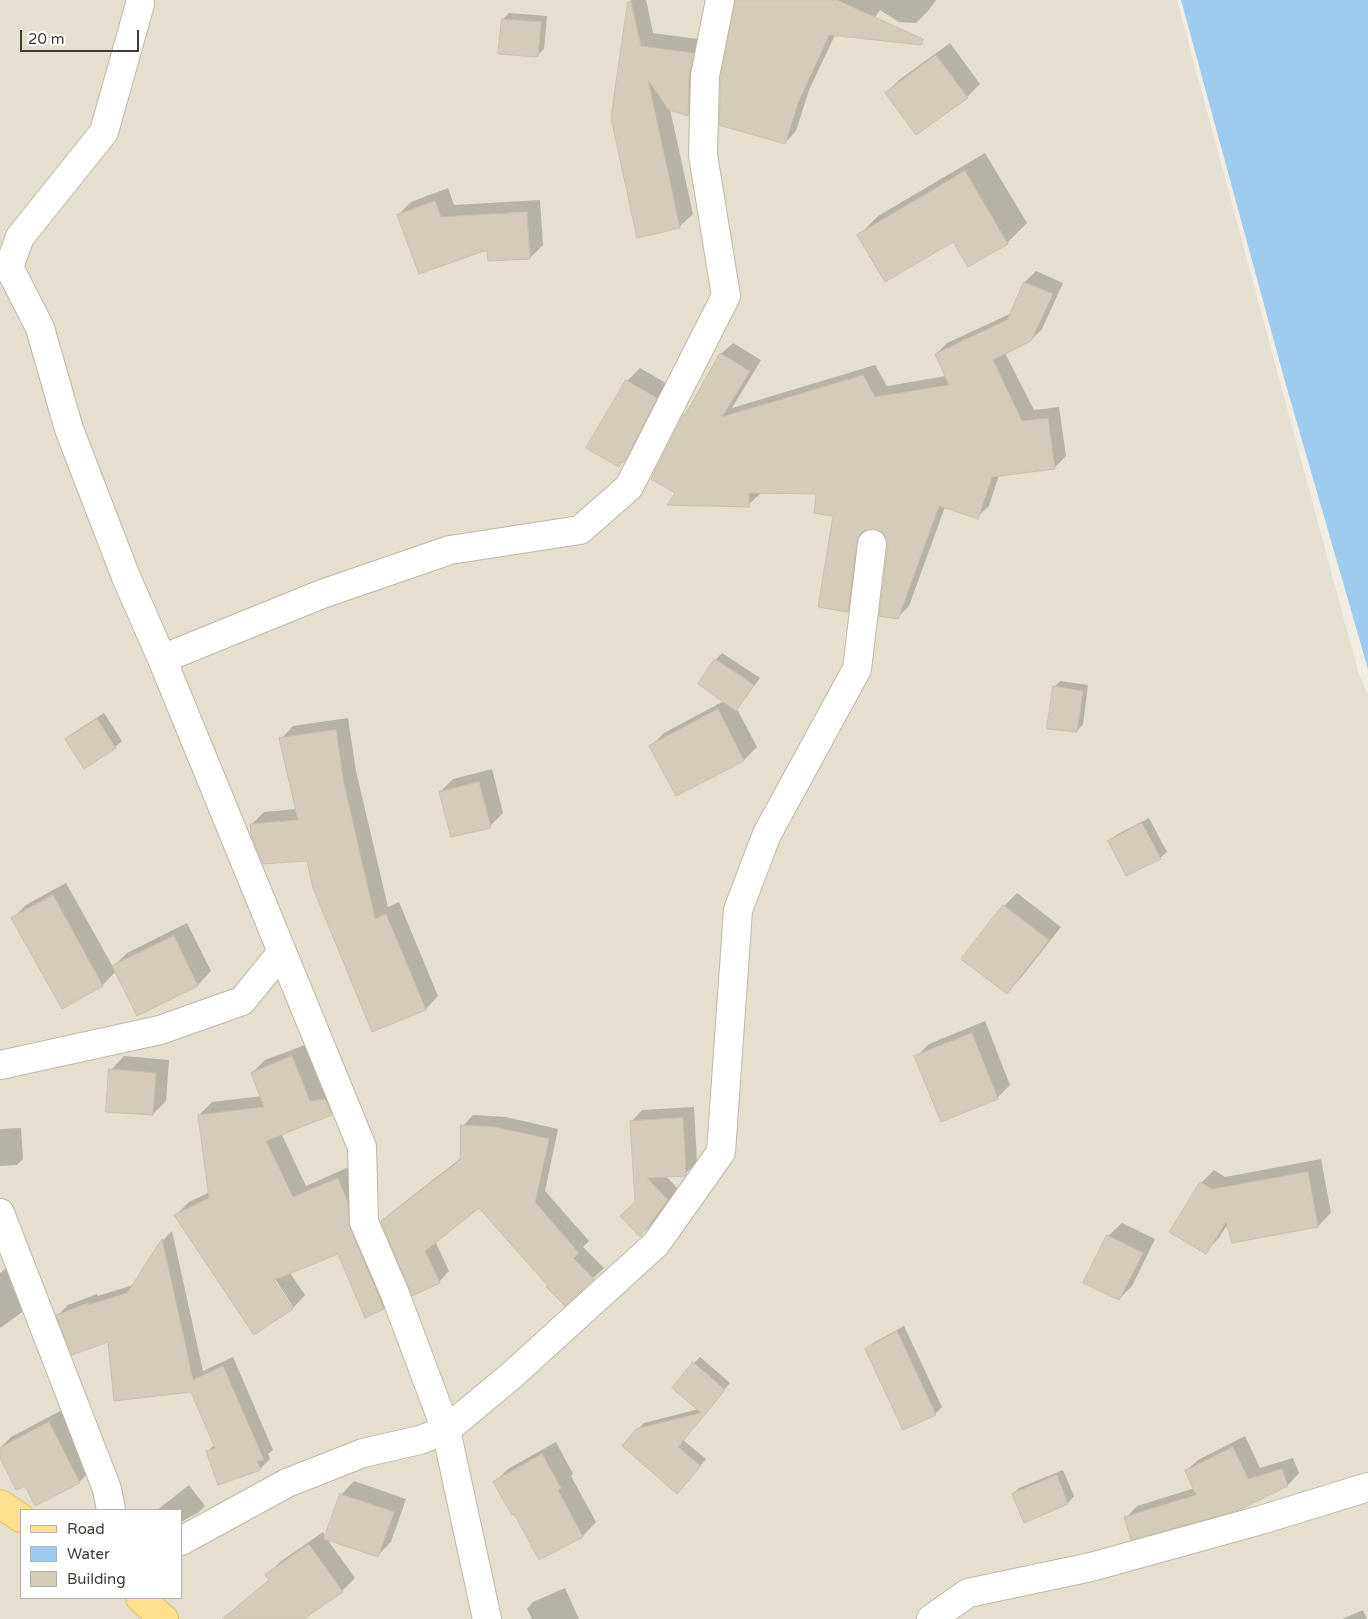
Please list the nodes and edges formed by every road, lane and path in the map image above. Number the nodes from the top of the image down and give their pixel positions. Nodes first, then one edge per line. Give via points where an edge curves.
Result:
1 (140, 0) edge
2 (720, 0) edge
3 (872, 544) dead end
4 (162, 659) junction
5 (282, 952) junction
6 (0, 1065) edge
7 (0, 1213) edge
8 (446, 1430) junction
9 (1368, 1487) edge
10 (0, 1504) edge
11 (111, 1509) edge
12 (20, 1517) edge
13 (182, 1540) edge
14 (141, 1599) edge
15 (164, 1619) edge
16 (486, 1619) edge
17 (931, 1619) edge

1 - 4 street via 104,132 20,237 9,267 40,328 69,429 126,577
2 - 4 street via 705,76 703,155 726,296 629,487 580,530 450,550 322,594
3 - 8 street via 857,669 767,834 738,910 721,1152 656,1244 512,1375
4 - 5 street
5 - 6 street via 242,1001 160,1030
5 - 8 street via 362,1147 364,1222
7 - 11 street via 107,1489
8 - 13 street via 420,1440 363,1453 287,1483
8 - 16 street
9 - 17 street via 1091,1567 968,1593
10 - 12 main road
14 - 15 main road

